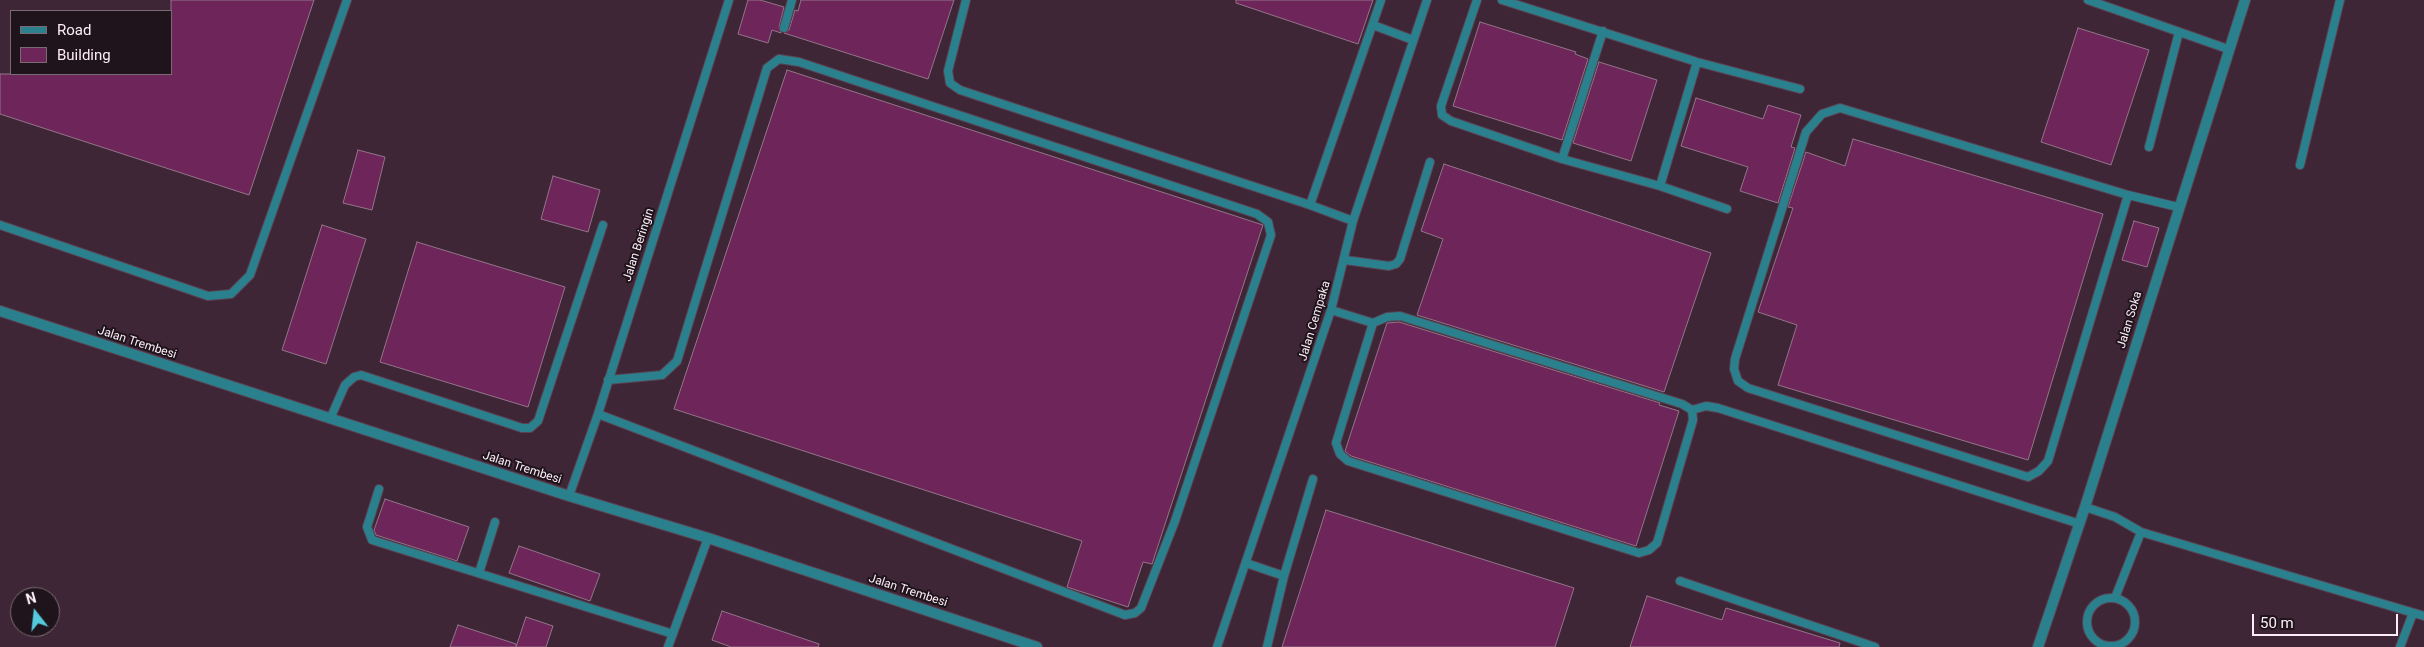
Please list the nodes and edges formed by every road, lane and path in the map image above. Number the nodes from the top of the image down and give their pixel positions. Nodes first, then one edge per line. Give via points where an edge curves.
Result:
1 (347, 0) edge
2 (729, 0) edge
3 (792, 0) edge
4 (966, 0) edge
5 (1381, 0) edge
6 (1427, 0) edge
7 (1502, 0) edge
8 (2088, 0) edge
9 (2244, 0) edge
10 (2340, 0) edge
11 (1473, 1) edge
12 (1373, 25) junction
13 (784, 28) dead end
14 (1603, 31) junction
15 (2179, 32) junction
16 (1413, 40) junction
17 (2228, 49) junction
18 (1697, 62) junction
19 (1800, 89) dead end
20 (2149, 147) dead end
21 (1562, 159) junction
22 (1430, 162) dead end
23 (2300, 165) dead end
24 (1660, 186) junction
25 (2128, 194) junction
26 (1310, 205) junction
27 (2178, 207) junction
28 (1727, 209) dead end
29 (1353, 221) junction
30 (0, 225) edge
31 (603, 225) dead end
32 (1345, 260) junction
33 (1331, 310) junction
34 (0, 311) edge
35 (1373, 323) junction
36 (608, 380) junction
37 (1692, 410) junction
38 (598, 414) junction
39 (330, 419) junction
40 (1313, 479) dead end
41 (379, 489) dead end
42 (569, 496) junction
43 (2085, 507) junction
44 (495, 522) dead end
45 (2080, 524) junction
46 (2141, 532) junction
47 (708, 538) junction
48 (1246, 563) junction
49 (479, 573) junction
50 (1284, 576) junction
51 (1680, 581) dead end
52 (2115, 598) junction
53 (2413, 613) junction
54 (2424, 616) edge
55 (673, 634) junction
56 (2098, 645) edge
57 (668, 647) edge
58 (1037, 647) edge
59 (1217, 647) edge
60 (1267, 647) edge
61 (1875, 647) edge
62 (2038, 647) edge
63 (2400, 647) edge

1 - 30 lane via 250,275 231,294 208,296
2 - 36 lane, Jalan Beringin
3 - 13 lane
4 - 26 lane via 948,71 950,83 960,90
5 - 12 lane
6 - 16 lane, Jalan Cempaka
7 - 14 lane
8 - 15 lane
9 - 17 street, Jalan Soka
10 - 23 lane
11 - 21 lane via 1441,106 1442,116
12 - 16 lane
12 - 26 lane
14 - 18 lane
14 - 21 lane
15 - 17 lane
15 - 20 lane
16 - 29 lane, Jalan Cempaka
17 - 27 street, Jalan Soka
18 - 19 lane
18 - 24 lane
21 - 24 lane
22 - 32 lane via 1400,260 1389,266
24 - 28 lane
25 - 25 lane via 2048,462 2028,477 1748,388 1738,381 1734,369 1738,349 1806,132 1822,114 1840,108
25 - 27 lane
26 - 29 lane
27 - 43 street, Jalan Soka
29 - 32 lane, Jalan Cempaka
31 - 39 lane via 538,421 530,428 361,375 345,385
32 - 33 lane, Jalan Cempaka
33 - 35 lane
33 - 48 lane, Jalan Cempaka
34 - 39 street, Jalan Trembesi
35 - 37 lane via 1400,316 1682,404
35 - 37 lane via 1336,443 1340,454 1348,461 1639,553 1657,543 1693,420
36 - 38 lane, Jalan Beringin
36 - 38 lane via 662,374 677,361 767,68 779,59 799,62 1257,214 1268,222 1271,235 1175,521 1141,608 1134,614 1125,615
37 - 45 lane via 1706,406 1718,408
38 - 42 lane, Jalan Beringin
39 - 42 street, Jalan Trembesi
40 - 50 lane
41 - 49 lane via 367,526 372,540
42 - 47 street, Jalan Trembesi
43 - 45 street, Jalan Soka
43 - 46 lane via 2115,517
44 - 49 lane
45 - 62 street, Jalan Soka
46 - 52 lane
46 - 53 lane
47 - 55 lane
47 - 58 street, Jalan Trembesi
48 - 50 lane
48 - 59 lane, Jalan Cempaka
49 - 55 lane
50 - 60 lane
51 - 61 lane
52 - 56 lane via 2097,602 2087,618 2088,628
52 - 56 lane via 2131,607 2136,625 2126,641 2118,645
53 - 54 lane
53 - 63 lane
55 - 57 lane

